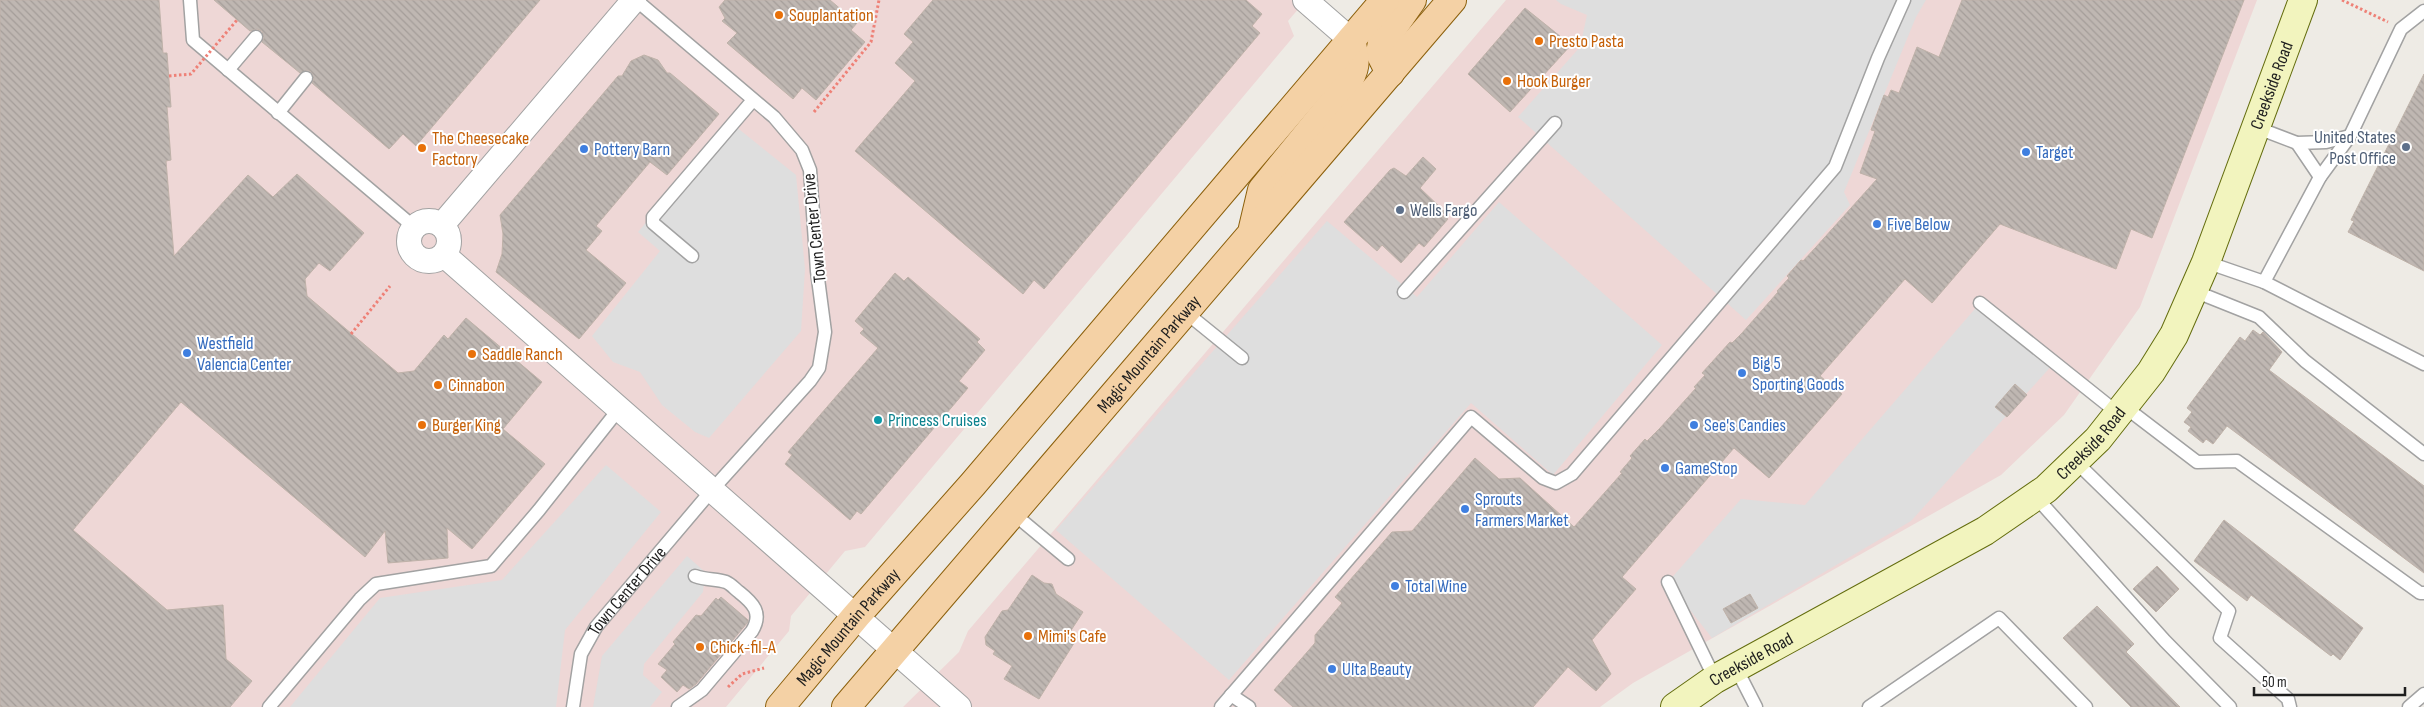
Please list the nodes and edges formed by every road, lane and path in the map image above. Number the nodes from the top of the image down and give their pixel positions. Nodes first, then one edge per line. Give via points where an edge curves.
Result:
1 (190, 0) edge
2 (635, 0) edge
3 (879, 0) edge
4 (1304, 0) edge
5 (1385, 0) edge
6 (1412, 0) edge
7 (1452, 0) edge
8 (1904, 0) edge
9 (2303, 0) edge
10 (2342, 0) edge
11 (2424, 10) edge
12 (237, 20) dead end
13 (2391, 24) dead end
14 (256, 37) dead end
15 (1351, 40) junction
16 (228, 70) junction
17 (1390, 73) junction
18 (169, 76) dead end
19 (306, 78) dead end
20 (753, 100) junction
21 (814, 112) dead end
22 (278, 113) junction
23 (1555, 122) dead end
24 (2255, 128) junction
25 (2350, 136) junction
26 (2297, 143) junction
27 (2320, 177) junction
28 (442, 225) junction
29 (414, 227) junction
30 (1252, 232) junction
31 (444, 255) junction
32 (692, 256) dead end
33 (2206, 262) junction
34 (2264, 282) junction
35 (390, 286) dead end
36 (2194, 291) junction
37 (1404, 292) dead end
38 (1980, 303) dead end
39 (1184, 311) junction
40 (351, 334) dead end
41 (1242, 358) dead end
42 (2424, 364) edge
43 (619, 409) junction
44 (2122, 411) junction
45 (2424, 454) edge
46 (2075, 461) junction
47 (712, 490) junction
48 (2035, 496) junction
49 (1014, 514) junction
50 (1068, 558) dead end
51 (696, 576) dead end
52 (1668, 582) dead end
53 (2424, 593) edge
54 (856, 616) junction
55 (894, 649) junction
56 (764, 668) dead end
57 (1725, 673) junction
58 (723, 692) dead end
59 (2424, 694) edge
60 (1232, 695) junction
61 (269, 707) edge
62 (573, 707) edge
63 (678, 707) edge
64 (780, 707) edge
65 (846, 707) edge
66 (959, 707) edge
67 (1221, 707) edge
68 (1250, 707) edge
69 (1675, 707) edge
70 (1756, 707) edge
71 (1868, 707) edge
72 (2086, 707) edge
73 (2230, 707) edge
74 (2290, 707) edge
75 (2409, 707) edge

1 - 16 lane via 193,40
2 - 20 lane, Town Center Drive
2 - 28 street, Town Center Drive
3 - 21 path via 871,42
4 - 15 street
5 - 15 main road, Magic Mountain Parkway
6 - 17 main road via 1382,43 1380,53
7 - 17 main road, Magic Mountain Parkway
8 - 60 lane via 1835,167 1572,474 1556,483 1543,478 1471,418
9 - 24 street, Creekside Road
10 - 13 path
11 - 25 lane via 2401,29
12 - 18 path, bridge via 191,74
14 - 16 lane
15 - 30 main road via 1356,58 1355,70 1345,88 1262,190
15 - 54 main road, Magic Mountain Parkway via 973,484
16 - 22 lane
17 - 30 main road, Magic Mountain Parkway
19 - 22 lane
20 - 32 lane via 653,217 653,223
20 - 47 lane, Town Center Drive via 792,136 810,170 825,332 819,368 810,381
22 - 29 lane
23 - 37 lane
24 - 26 lane
24 - 33 street, Creekside Road
25 - 26 lane via 2326,142
25 - 27 lane
26 - 27 lane
27 - 34 lane
28 - 29 street via 428,221
28 - 31 street via 450,240
29 - 31 street via 408,242 415,257 430,262
30 - 39 main road, Magic Mountain Parkway
31 - 43 street
33 - 34 lane
33 - 36 street, Creekside Road
34 - 42 lane
35 - 40 path
36 - 44 street, Creekside Road via 2174,335
36 - 45 lane via 2259,317 2305,361
38 - 44 lane
39 - 41 lane
39 - 49 main road, Magic Mountain Parkway
43 - 47 street
43 - 61 lane via 491,566 376,584
44 - 46 street, Creekside Road
44 - 53 lane via 2197,462 2237,461
46 - 48 street, Creekside Road
46 - 74 lane via 2229,611 2220,638 2288,699
47 - 54 street
47 - 62 lane, Town Center Drive via 596,627 581,654
48 - 57 street, Creekside Road via 1984,531
48 - 73 lane via 2165,641
49 - 50 lane
49 - 55 main road, Magic Mountain Parkway
51 - 63 lane via 728,582 756,607 757,619 752,631 702,690
52 - 57 lane
54 - 55 street
54 - 64 main road, Magic Mountain Parkway
55 - 65 main road, Magic Mountain Parkway
55 - 66 street
56 - 58 path via 742,674
57 - 69 street, Creekside Road
57 - 70 lane
59 - 75 lane
60 - 67 lane
60 - 68 lane
71 - 72 lane via 1999,618

